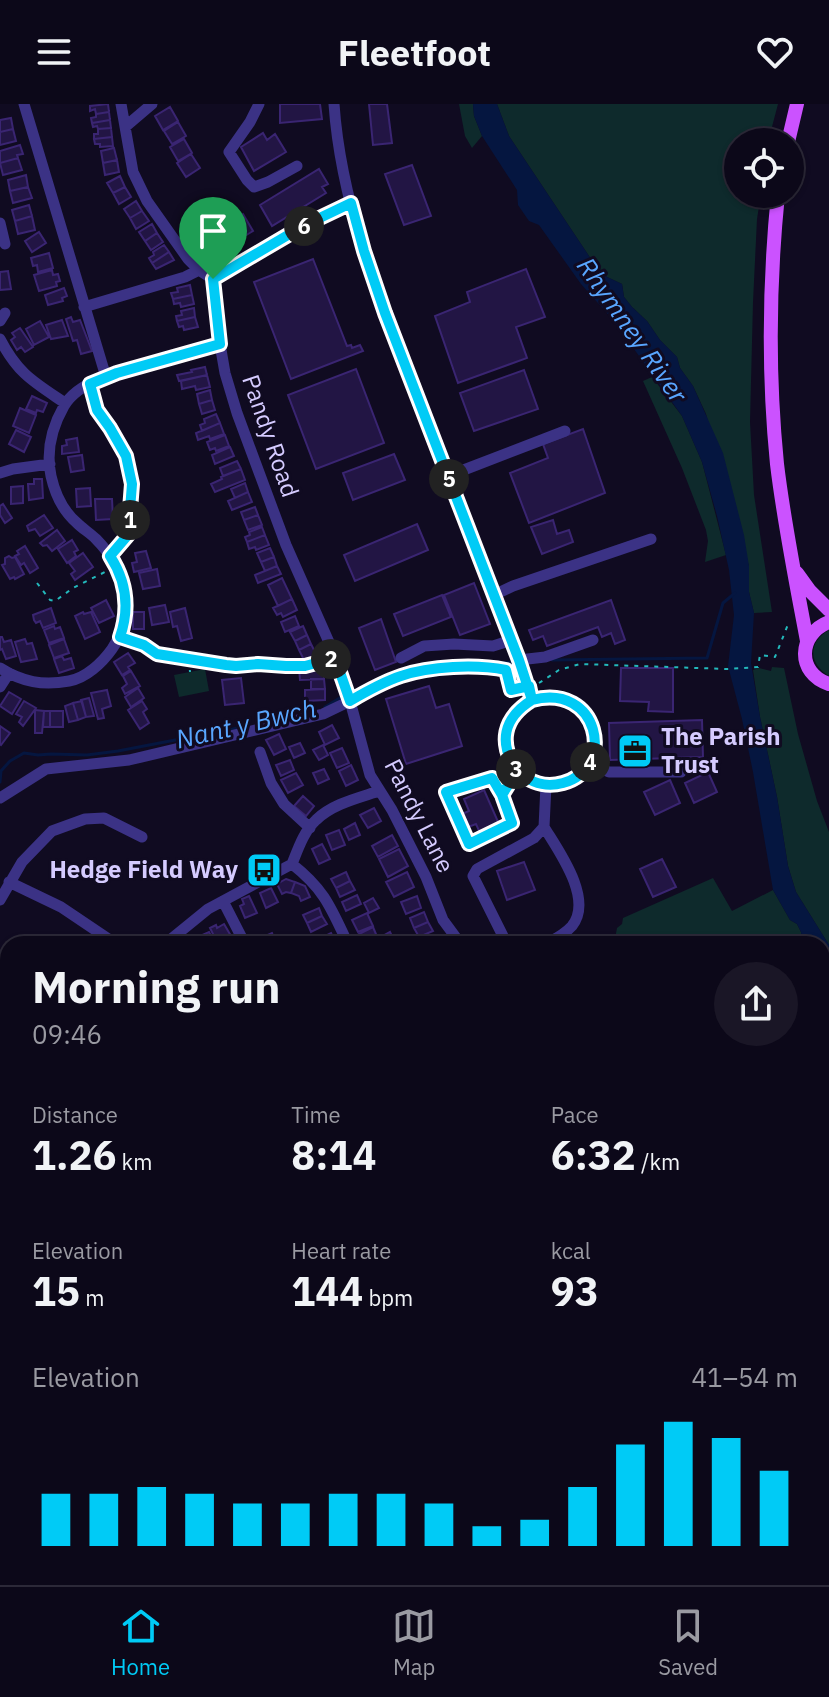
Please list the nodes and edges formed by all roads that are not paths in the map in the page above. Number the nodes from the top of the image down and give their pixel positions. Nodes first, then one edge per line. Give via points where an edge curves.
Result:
1 (24, 104) edge
2 (121, 104) edge
3 (152, 104) edge
4 (259, 104) edge
5 (334, 104) edge
6 (797, 104) edge
7 (125, 127) junction
8 (791, 128) edge
9 (297, 166) dead end
10 (351, 203) junction
11 (777, 208) edge
12 (0, 223) edge
13 (5, 244) dead end
14 (199, 270) junction
15 (213, 279) junction
16 (84, 307) junction
17 (0, 339) edge
18 (220, 344) junction
19 (106, 377) junction
20 (65, 403) junction
21 (565, 431) dead end
22 (50, 464) junction
23 (0, 473) edge
24 (448, 476) junction
25 (651, 539) dead end
26 (795, 569) junction
27 (494, 595) junction
28 (829, 610) edge
29 (829, 622) edge
30 (512, 640) junction
31 (593, 640) dead end
32 (807, 641) junction
33 (335, 658) junction
34 (401, 658) dead end
35 (519, 660) junction
36 (226, 665) road end
37 (4, 670) edge
38 (827, 685) edge
39 (0, 687) edge
40 (532, 700) junction
41 (350, 701) junction
42 (260, 752) dead end
43 (589, 763) junction
44 (517, 771) junction
45 (681, 772) dead end
46 (546, 785) junction
47 (379, 791) junction
48 (502, 795) junction
49 (0, 798) edge
50 (544, 827) junction
51 (310, 828) junction
52 (142, 837) dead end
53 (292, 864) junction
54 (9, 882) junction
55 (0, 900) edge
56 (223, 901) junction
57 (104, 936) edge
58 (175, 936) edge
59 (241, 936) edge
60 (344, 936) edge
61 (455, 936) edge
62 (503, 936) edge
63 (561, 936) edge

1 - 16 street
2 - 7 street
3 - 7 street
4 - 9 street via 229,152 254,187
5 - 10 street
6 - 8 main road
7 - 14 street via 133,172 147,201
10 - 15 street
10 - 24 street via 385,313
11 - 26 main road via 770,294 772,386 780,491
12 - 13 street
14 - 15 street
14 - 16 street
15 - 18 street, Pandy Road
16 - 19 street
17 - 20 street via 23,375
18 - 19 street
18 - 33 street, Pandy Road via 255,466
19 - 20 street
20 - 22 street via 53,429
21 - 24 street
22 - 23 street
22 - 37 street via 65,511 113,561 125,587 125,623 110,652 76,679 37,684
24 - 27 street
25 - 27 street
26 - 28 main road
26 - 32 main road
27 - 30 street
29 - 32 main road
30 - 34 street via 493,646 424,646
30 - 35 street
31 - 35 street
32 - 38 main road via 809,669
33 - 36 street via 305,666
33 - 41 street, Pandy Road
35 - 40 street
37 - 39 street
40 - 43 street via 559,697 583,711 595,736
40 - 44 street via 520,707 506,731 505,746
41 - 47 street, Pandy Lane
41 - 49 street via 323,714 129,760 46,769
42 - 51 street via 284,804
43 - 45 street via 609,772
43 - 46 street via 569,782
44 - 46 street
44 - 48 street
46 - 50 street
47 - 51 street via 328,811
47 - 61 street, Pandy Lane
48 - 48 street via 512,823 469,844 446,792 492,778
50 - 62 street via 473,876
50 - 63 street via 573,874 579,906 574,924
51 - 53 street
52 - 54 street via 104,818 85,819 52,831
53 - 56 street
53 - 60 street via 325,897
54 - 55 street
54 - 57 street
56 - 58 street
56 - 59 street

